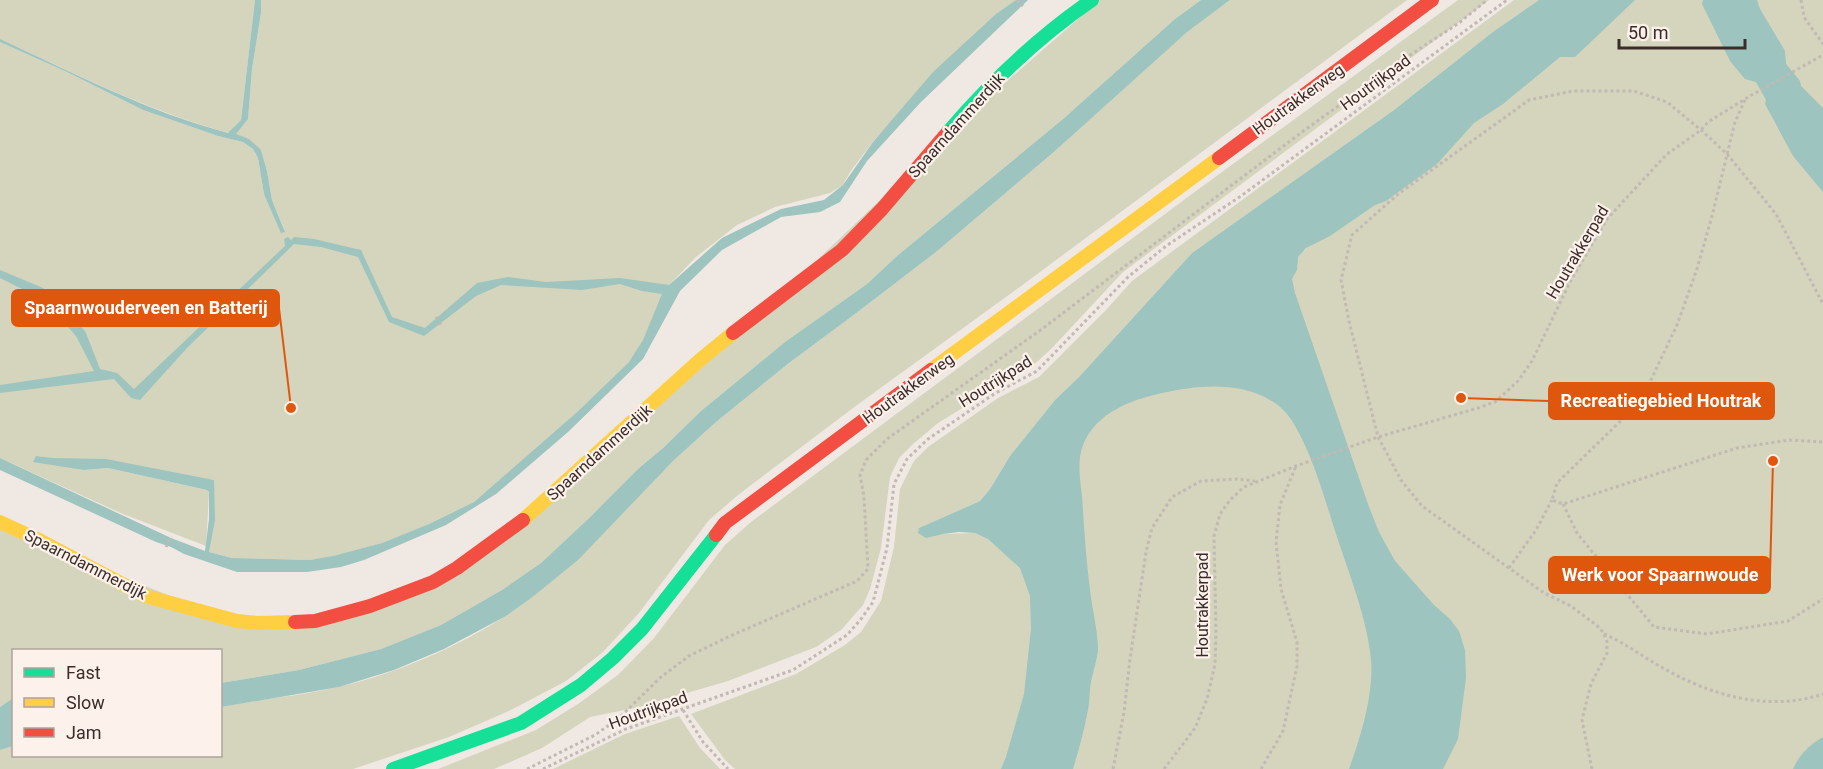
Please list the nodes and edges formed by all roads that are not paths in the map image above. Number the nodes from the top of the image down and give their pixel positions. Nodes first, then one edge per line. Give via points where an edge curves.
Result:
1 (1092, 0) edge
2 (1432, 0) edge
3 (0, 522) edge
4 (393, 769) edge

1 - 3 street, Spaarndammerdijk via 1022,55 980,96 842,250 716,347 523,520 433,582 380,603 315,621 237,621 145,596
2 - 4 street, Houtrakkerweg via 725,523 642,629 581,686 521,723

